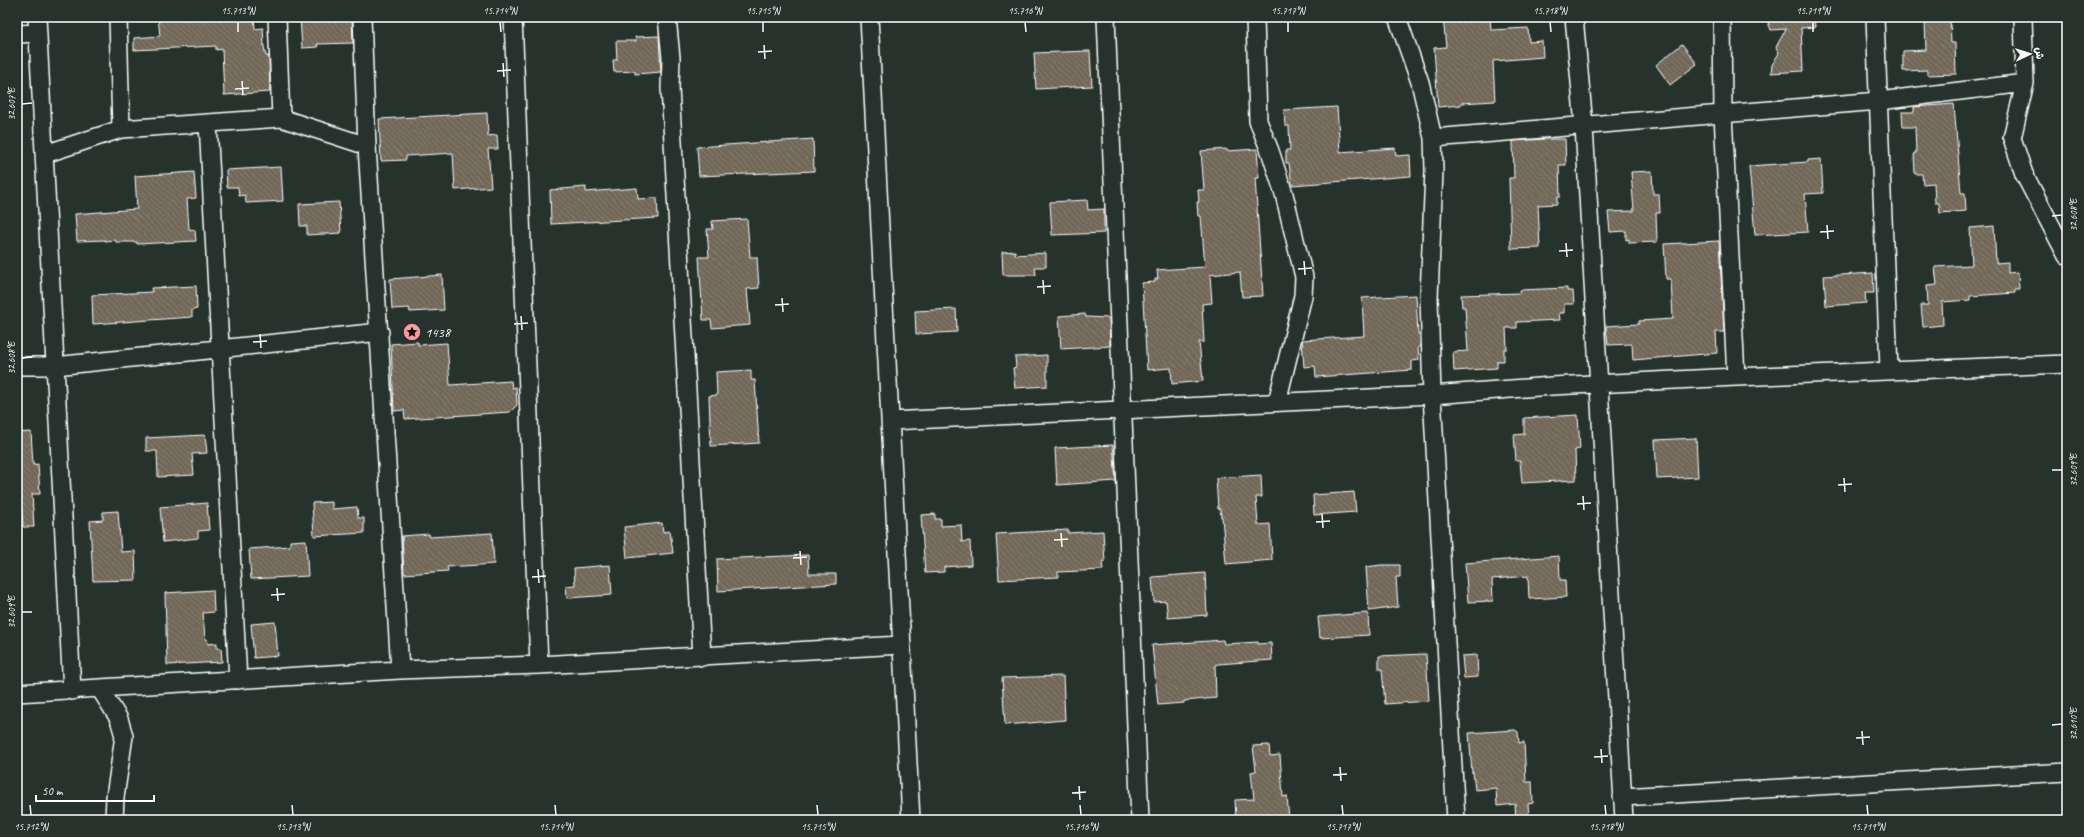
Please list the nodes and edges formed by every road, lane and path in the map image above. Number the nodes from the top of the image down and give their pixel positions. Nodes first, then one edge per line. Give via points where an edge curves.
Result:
1 (118, 17) edge
2 (277, 17) edge
3 (362, 17) edge
4 (514, 17) edge
5 (667, 17) edge
6 (868, 17) edge
7 (1106, 17) edge
8 (1255, 17) edge
9 (1397, 17) edge
10 (1574, 17) edge
11 (1722, 17) edge
12 (1875, 17) edge
13 (2023, 17) edge
14 (38, 25) edge
15 (17, 34) edge
16 (2025, 83) junction
17 (1879, 101) junction
18 (1723, 114) junction
19 (281, 118) junction
20 (208, 123) junction
21 (1584, 126) junction
22 (120, 129) junction
23 (1433, 138) junction
24 (367, 146) junction
25 (45, 154) junction
26 (2067, 256) edge
27 (380, 332) junction
28 (220, 348) junction
29 (2067, 364) edge
30 (17, 366) edge
31 (55, 366) junction
32 (1889, 369) junction
33 (1736, 377) junction
34 (1598, 384) junction
35 (1432, 395) junction
36 (1277, 402) junction
37 (1122, 410) junction
38 (890, 421) junction
39 (901, 645) junction
40 (702, 657) junction
41 (539, 665) junction
42 (400, 670) junction
43 (238, 680) junction
44 (100, 689) junction
45 (72, 691) junction
46 (17, 694) edge
47 (2067, 772) edge
48 (1622, 797) junction
49 (114, 820) edge
50 (911, 820) edge
51 (1140, 820) edge
52 (1456, 820) edge
53 (1624, 820) edge

1 - 22 street
2 - 19 street
3 - 24 street
4 - 41 street
5 - 40 street
6 - 38 street
7 - 37 street
8 - 36 street via 1258,121 1284,194 1304,277 1303,296
9 - 23 street via 1420,82
10 - 21 street
11 - 18 street
12 - 17 street
13 - 16 street
14 - 15 street
14 - 25 street
16 - 17 street
16 - 26 street via 2012,138 2024,174
17 - 18 street
17 - 32 street
18 - 21 street
18 - 33 street
19 - 20 street
19 - 24 street
20 - 22 street
20 - 28 street
21 - 23 street
21 - 34 street
22 - 25 street
23 - 35 street via 1429,298
24 - 27 street
25 - 31 street
27 - 28 street
27 - 42 street
28 - 31 street
28 - 43 street
29 - 32 street
30 - 31 street
31 - 45 street
32 - 33 street
33 - 34 street
34 - 35 street
34 - 48 street
35 - 36 street
35 - 52 street
36 - 37 street
37 - 38 street
37 - 51 street
38 - 39 street
39 - 40 street
39 - 50 street
40 - 41 street
41 - 42 street
42 - 43 street
43 - 44 street
44 - 45 street
44 - 49 street via 119,719 124,736
45 - 46 street
47 - 48 street
48 - 53 street

